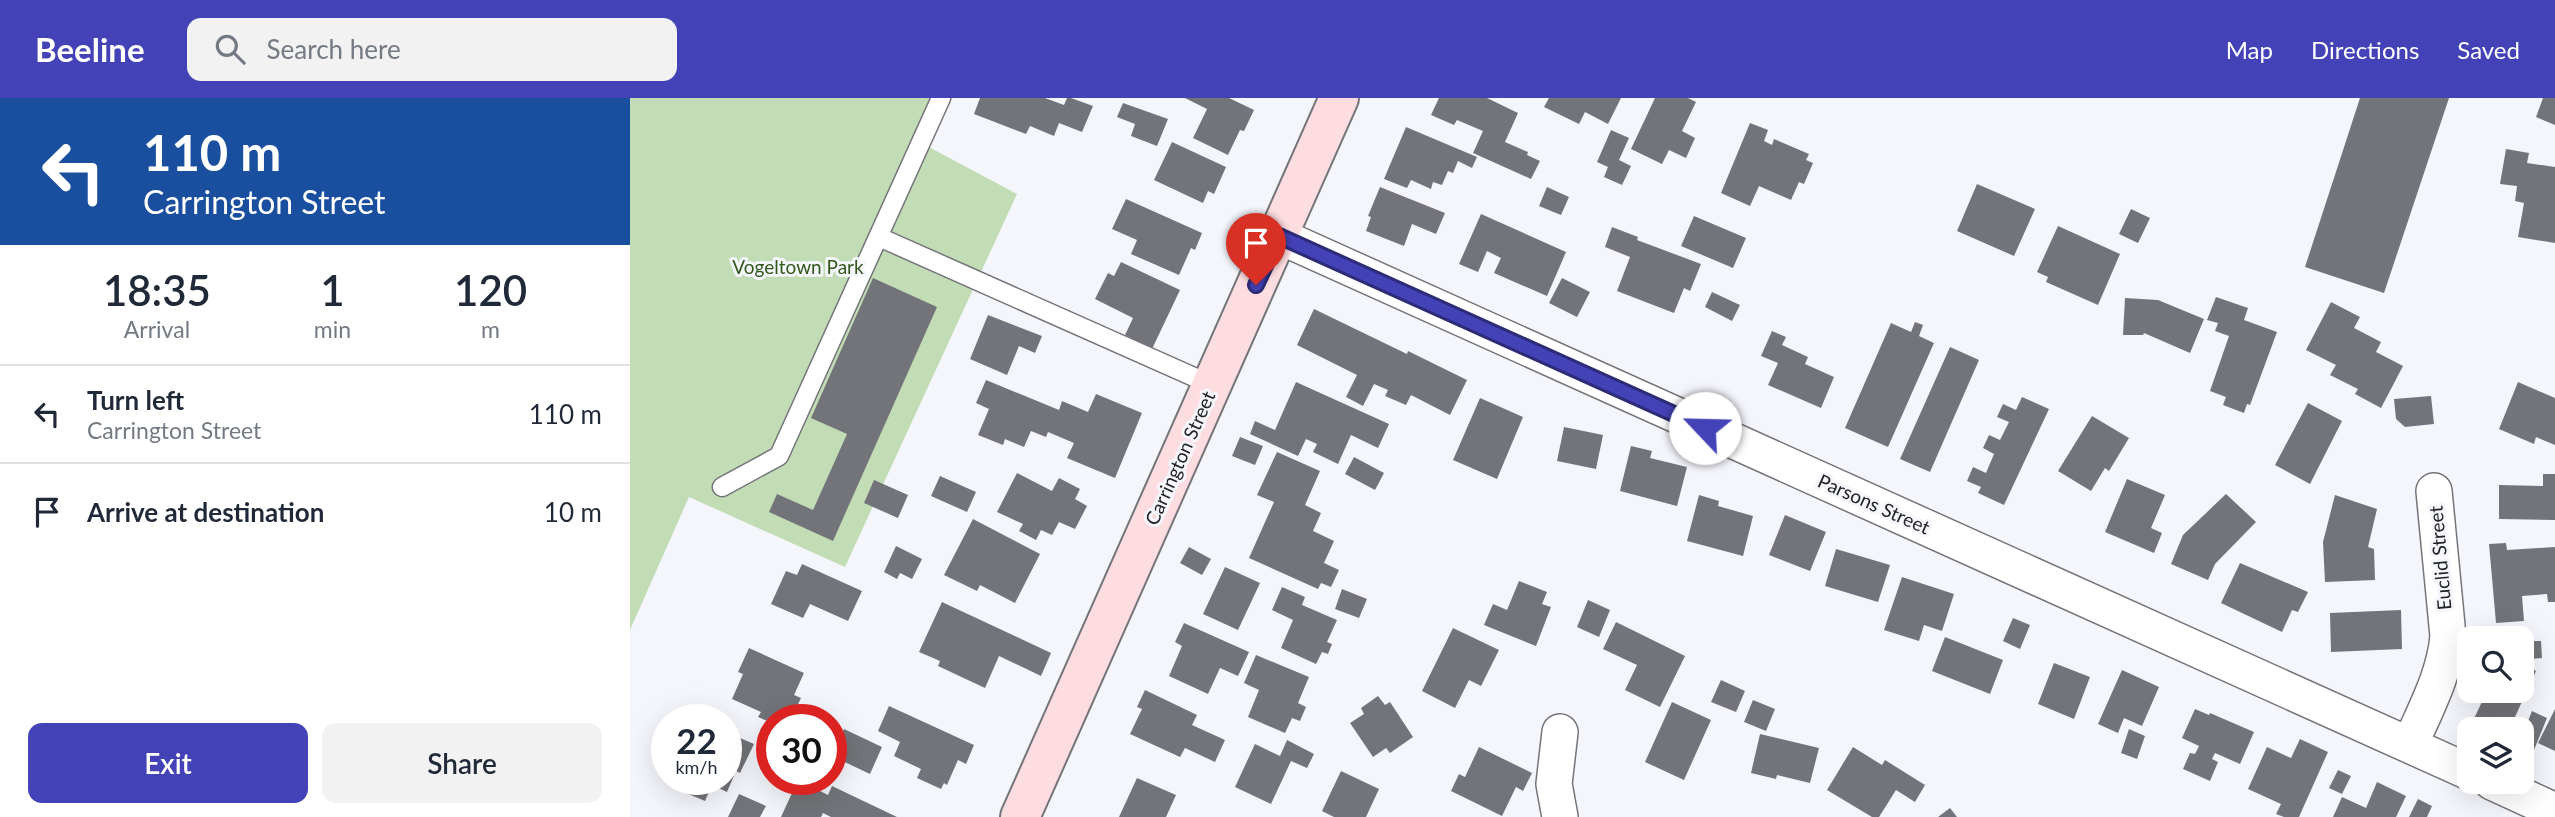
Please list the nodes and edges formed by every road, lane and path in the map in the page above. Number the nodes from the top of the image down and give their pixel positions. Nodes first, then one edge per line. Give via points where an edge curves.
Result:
1 (941, 98) edge
2 (1339, 98) edge
3 (1279, 236) junction
4 (879, 237) junction
5 (1212, 385) junction
6 (722, 487) dead end
7 (2434, 491) dead end
8 (1560, 732) dead end
9 (2410, 745) junction
10 (2457, 767) edge
11 (2518, 794) edge
12 (2555, 811) edge
13 (1020, 817) edge
14 (1560, 817) edge

1 - 4 lane
2 - 3 main road, Carrington Street
3 - 5 main road, Carrington Street
3 - 9 street, Parsons Street
4 - 5 lane
4 - 6 lane via 779,456
5 - 13 main road, Carrington Street
7 - 9 street, Euclid Street via 2447,651
8 - 14 street via 1554,784
9 - 10 street, Parsons Street
11 - 12 street

